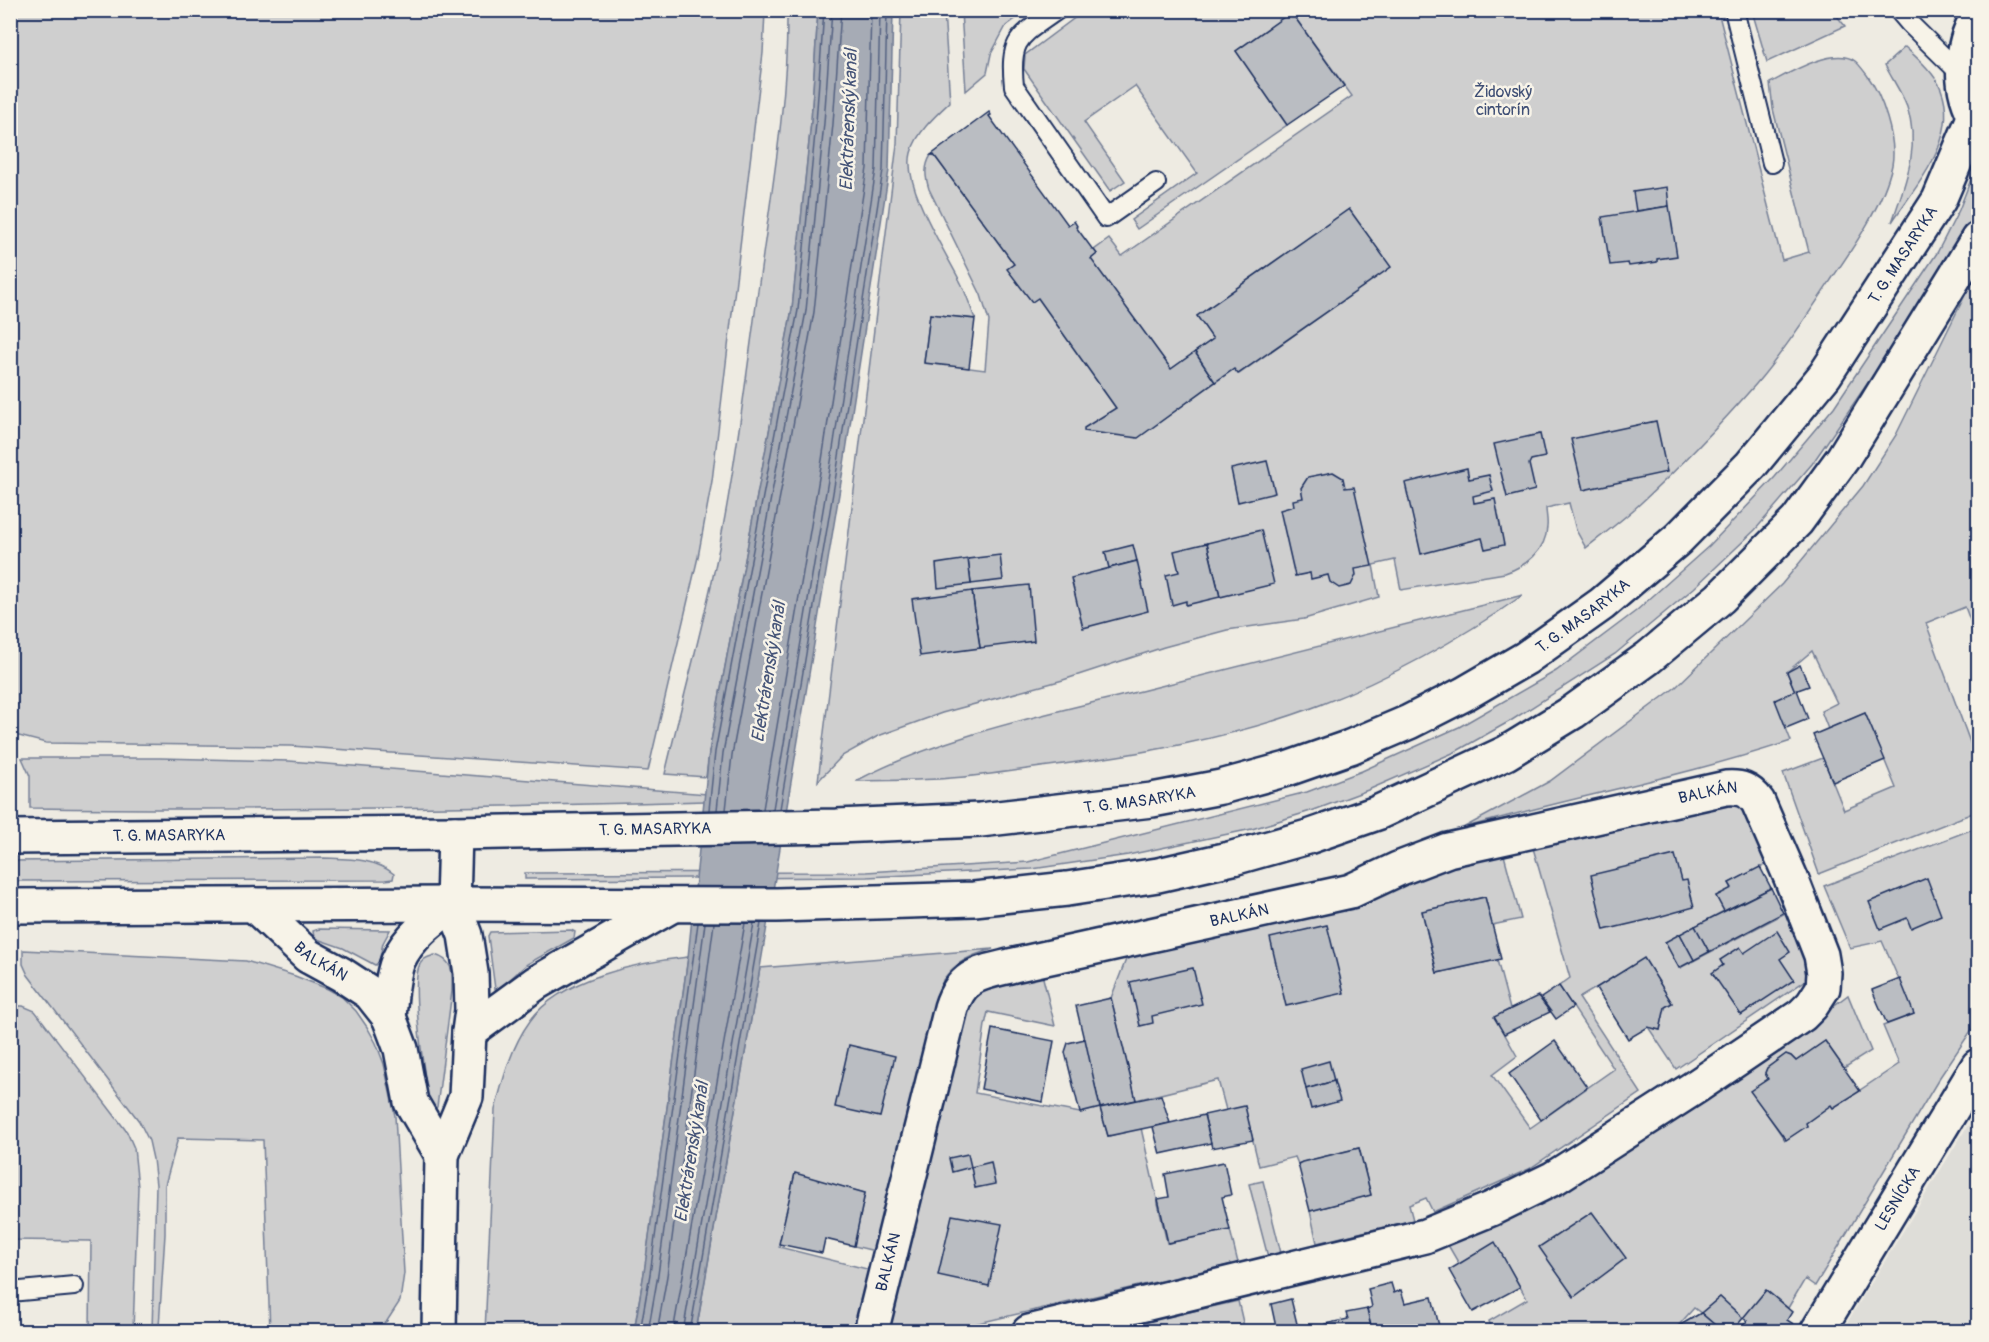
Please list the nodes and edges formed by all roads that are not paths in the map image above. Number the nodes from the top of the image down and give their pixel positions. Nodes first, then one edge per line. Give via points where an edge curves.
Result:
1 (1057, 10) edge
2 (1734, 10) edge
3 (1898, 10) edge
4 (1978, 16) edge
5 (1964, 77) junction
6 (1977, 118) edge
7 (1772, 164) dead end
8 (1156, 183) dead end
9 (1978, 239) edge
10 (455, 834) junction
11 (10, 837) edge
12 (453, 904) junction
13 (254, 905) junction
14 (10, 906) edge
15 (671, 906) junction
16 (389, 1017) junction
17 (469, 1032) junction
18 (1978, 1066) edge
19 (442, 1155) junction
20 (74, 1286) dead end
21 (10, 1292) edge
22 (439, 1332) edge
23 (871, 1332) edge
24 (1029, 1332) edge
25 (1817, 1332) edge

1 - 8 lane via 1019,37 1012,61 1014,86 1106,218
2 - 7 lane
3 - 5 lane
4 - 5 street, T. G. MASARYKA via 1965,49
5 - 6 street, T. G. MASARYKA via 1969,103
6 - 10 street, T. G. MASARYKA via 1939,200 1818,384 1751,465 1678,539 1602,604 1526,658 1399,726 1287,769 1221,787 1152,800 980,820
9 - 15 street via 1843,458 1797,521 1720,598 1648,658 1573,712 1506,753 1377,813 1287,843 1158,875 974,899
10 - 11 street, T. G. MASARYKA
10 - 12 street
12 - 13 street
12 - 15 street
12 - 16 street, BALKÁN via 410,941 398,960
12 - 17 street via 465,935 471,973
13 - 14 street
13 - 16 street, BALKÁN via 308,956 370,993
15 - 17 street via 536,983
16 - 19 street, BALKÁN via 401,1049 411,1102
17 - 19 street via 466,1097
18 - 25 street, LESNÍCKA
19 - 22 street
20 - 21 lane
23 - 24 street, BALKÁN via 951,1008 969,978 1351,891 1448,850 1726,788 1740,788 1753,795 1791,878 1823,964 1823,988 1812,1005 1791,1023 1554,1178 1425,1236

